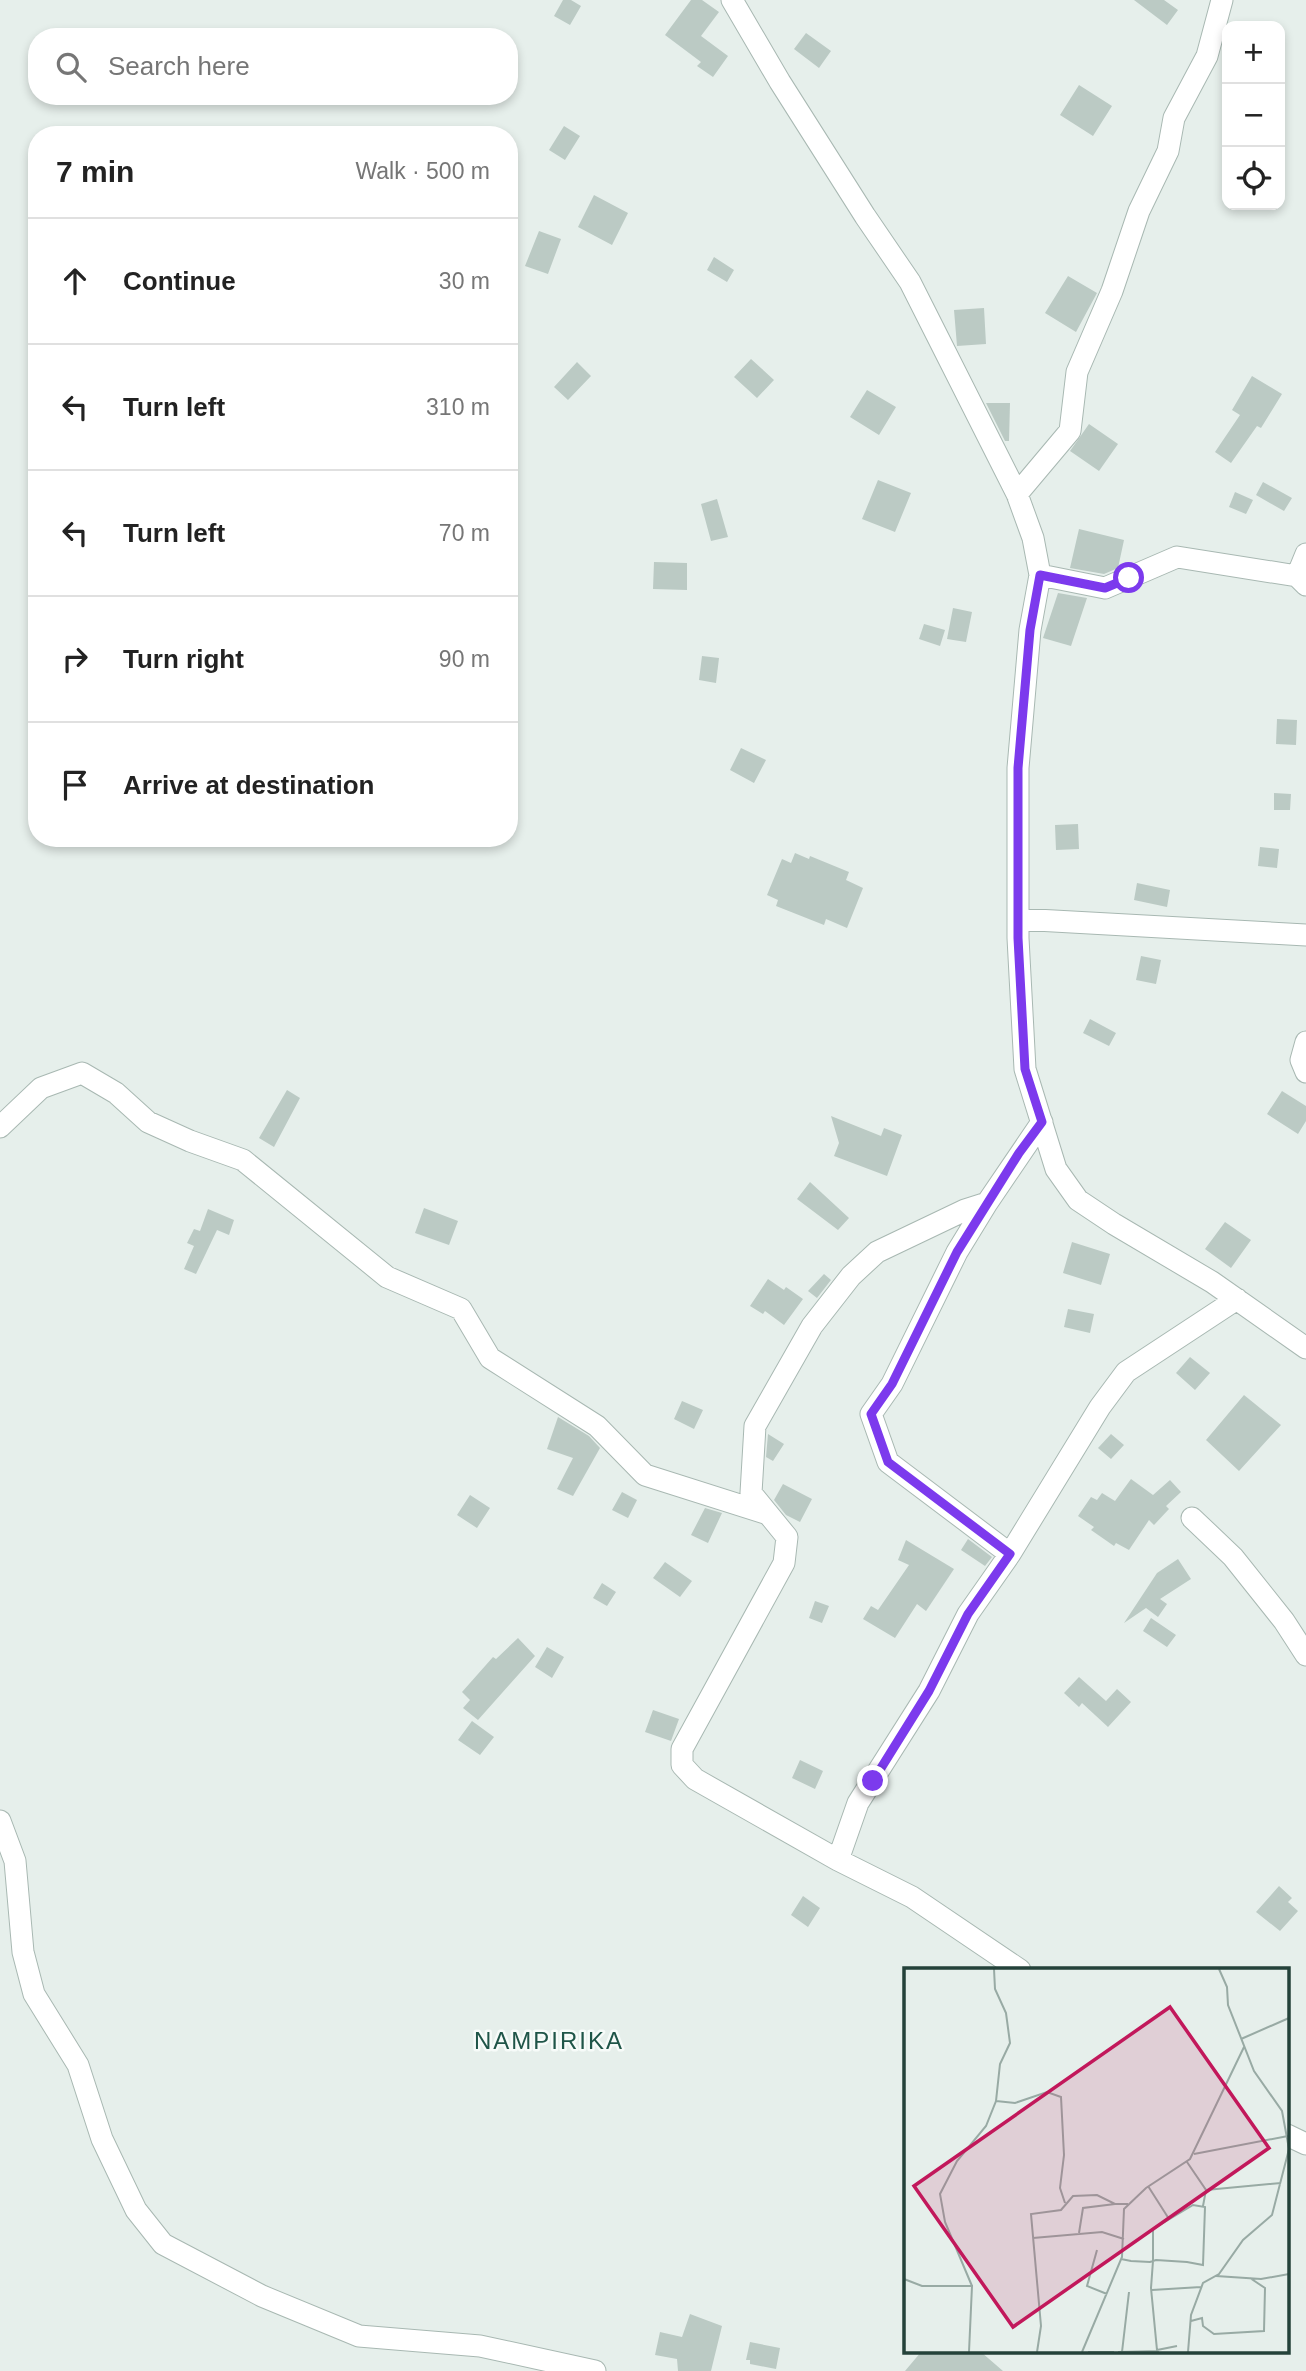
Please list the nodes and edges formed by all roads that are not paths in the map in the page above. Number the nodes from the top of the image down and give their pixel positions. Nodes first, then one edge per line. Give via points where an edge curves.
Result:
1 (733, 0) edge
2 (1222, 0) edge
3 (1017, 494) junction
4 (1306, 554) edge
5 (1040, 575) junction
6 (1302, 581) edge
7 (1018, 919) junction
8 (1306, 935) edge
9 (1306, 1042) edge
10 (1306, 1072) edge
11 (1042, 1122) junction
12 (0, 1127) edge
13 (987, 1203) junction
14 (1237, 1299) junction
15 (1306, 1348) edge
16 (768, 1514) junction
17 (1192, 1518) dead end
18 (1010, 1554) junction
19 (1306, 1655) edge
20 (0, 1821) edge
21 (838, 1860) junction
22 (1017, 1968) edge
23 (1288, 2135) edge
24 (1306, 2144) edge
25 (596, 2371) edge

1 - 3 street via 780,82 910,282
2 - 3 street via 1206,56 1174,118 1168,151 1139,211 1112,291 1077,372 1070,431
3 - 5 street
4 - 6 street
5 - 6 street via 1105,588 1177,557
5 - 7 street via 1030,630 1018,768
7 - 8 street
7 - 11 street via 1025,1069
9 - 10 street via 1301,1060
11 - 13 street
11 - 14 street via 1056,1169 1078,1200
12 - 16 street via 41,1088 82,1073 116,1093 148,1122 243,1160 387,1277 461,1309 490,1358 597,1426 645,1475
13 - 16 street via 877,1252 851,1276 812,1326 755,1426 751,1493
13 - 18 street via 957,1252 892,1384 871,1414 888,1462
14 - 15 street
14 - 18 street via 1126,1372
16 - 21 street via 787,1537 784,1563 682,1749 682,1766 695,1779
17 - 19 street via 1233,1557
18 - 21 street via 968,1614 929,1691 858,1803
20 - 25 street via 15,1861 23,1952 34,1994 78,2064 102,2139 136,2210 163,2244 262,2296 359,2336 480,2346
21 - 22 street via 912,1897
23 - 24 street

